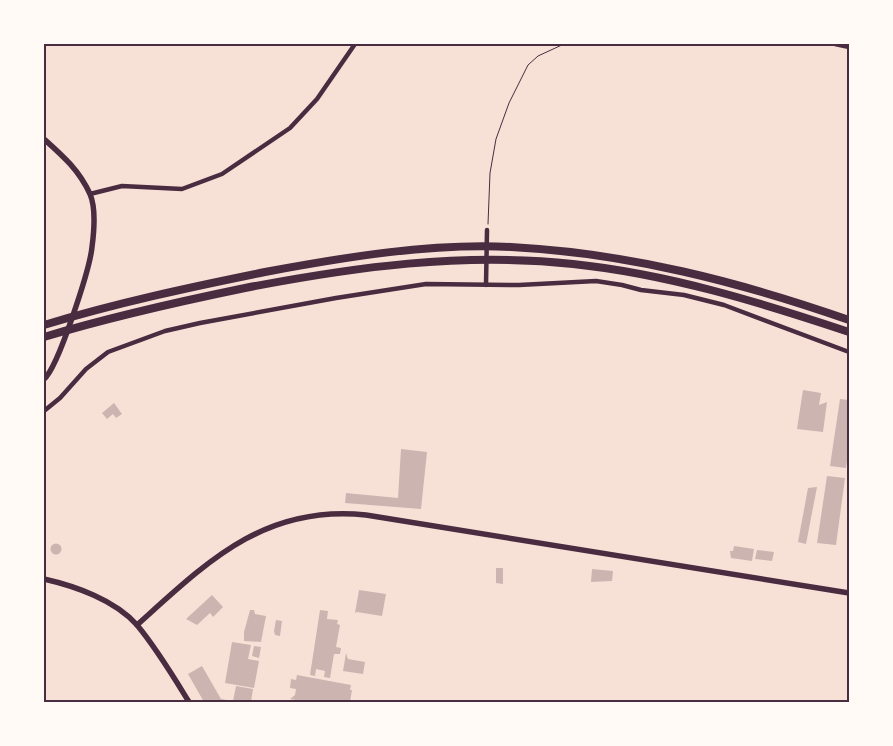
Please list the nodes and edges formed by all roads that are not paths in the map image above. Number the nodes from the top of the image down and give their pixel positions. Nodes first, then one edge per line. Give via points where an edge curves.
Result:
1 (355, 44) edge
2 (835, 44) edge
3 (849, 46) edge
4 (44, 139) edge
5 (90, 194) junction
6 (487, 230) road end
7 (486, 285) junction
8 (849, 320) edge
9 (44, 325) edge
10 (849, 332) edge
11 (44, 337) edge
12 (849, 352) edge
13 (44, 380) edge
14 (44, 411) edge
15 (44, 579) edge
16 (849, 593) edge
17 (137, 625) junction
18 (189, 702) edge

1 - 5 street via 317,99 290,128 222,174 182,189 122,186
2 - 3 street
4 - 5 street via 77,169
5 - 13 street via 94,219 92,249 58,360
6 - 7 street
7 - 12 street via 596,281 684,295 724,305
7 - 14 street via 426,284 165,331 102,355
8 - 9 highway via 780,296 645,262 510,247 455,247 390,252 298,266 145,298
10 - 11 highway via 768,306 643,274 573,264 454,259 300,277 147,310
15 - 17 street via 106,602
16 - 17 street via 334,512 303,517 231,547 210,560
17 - 18 street

